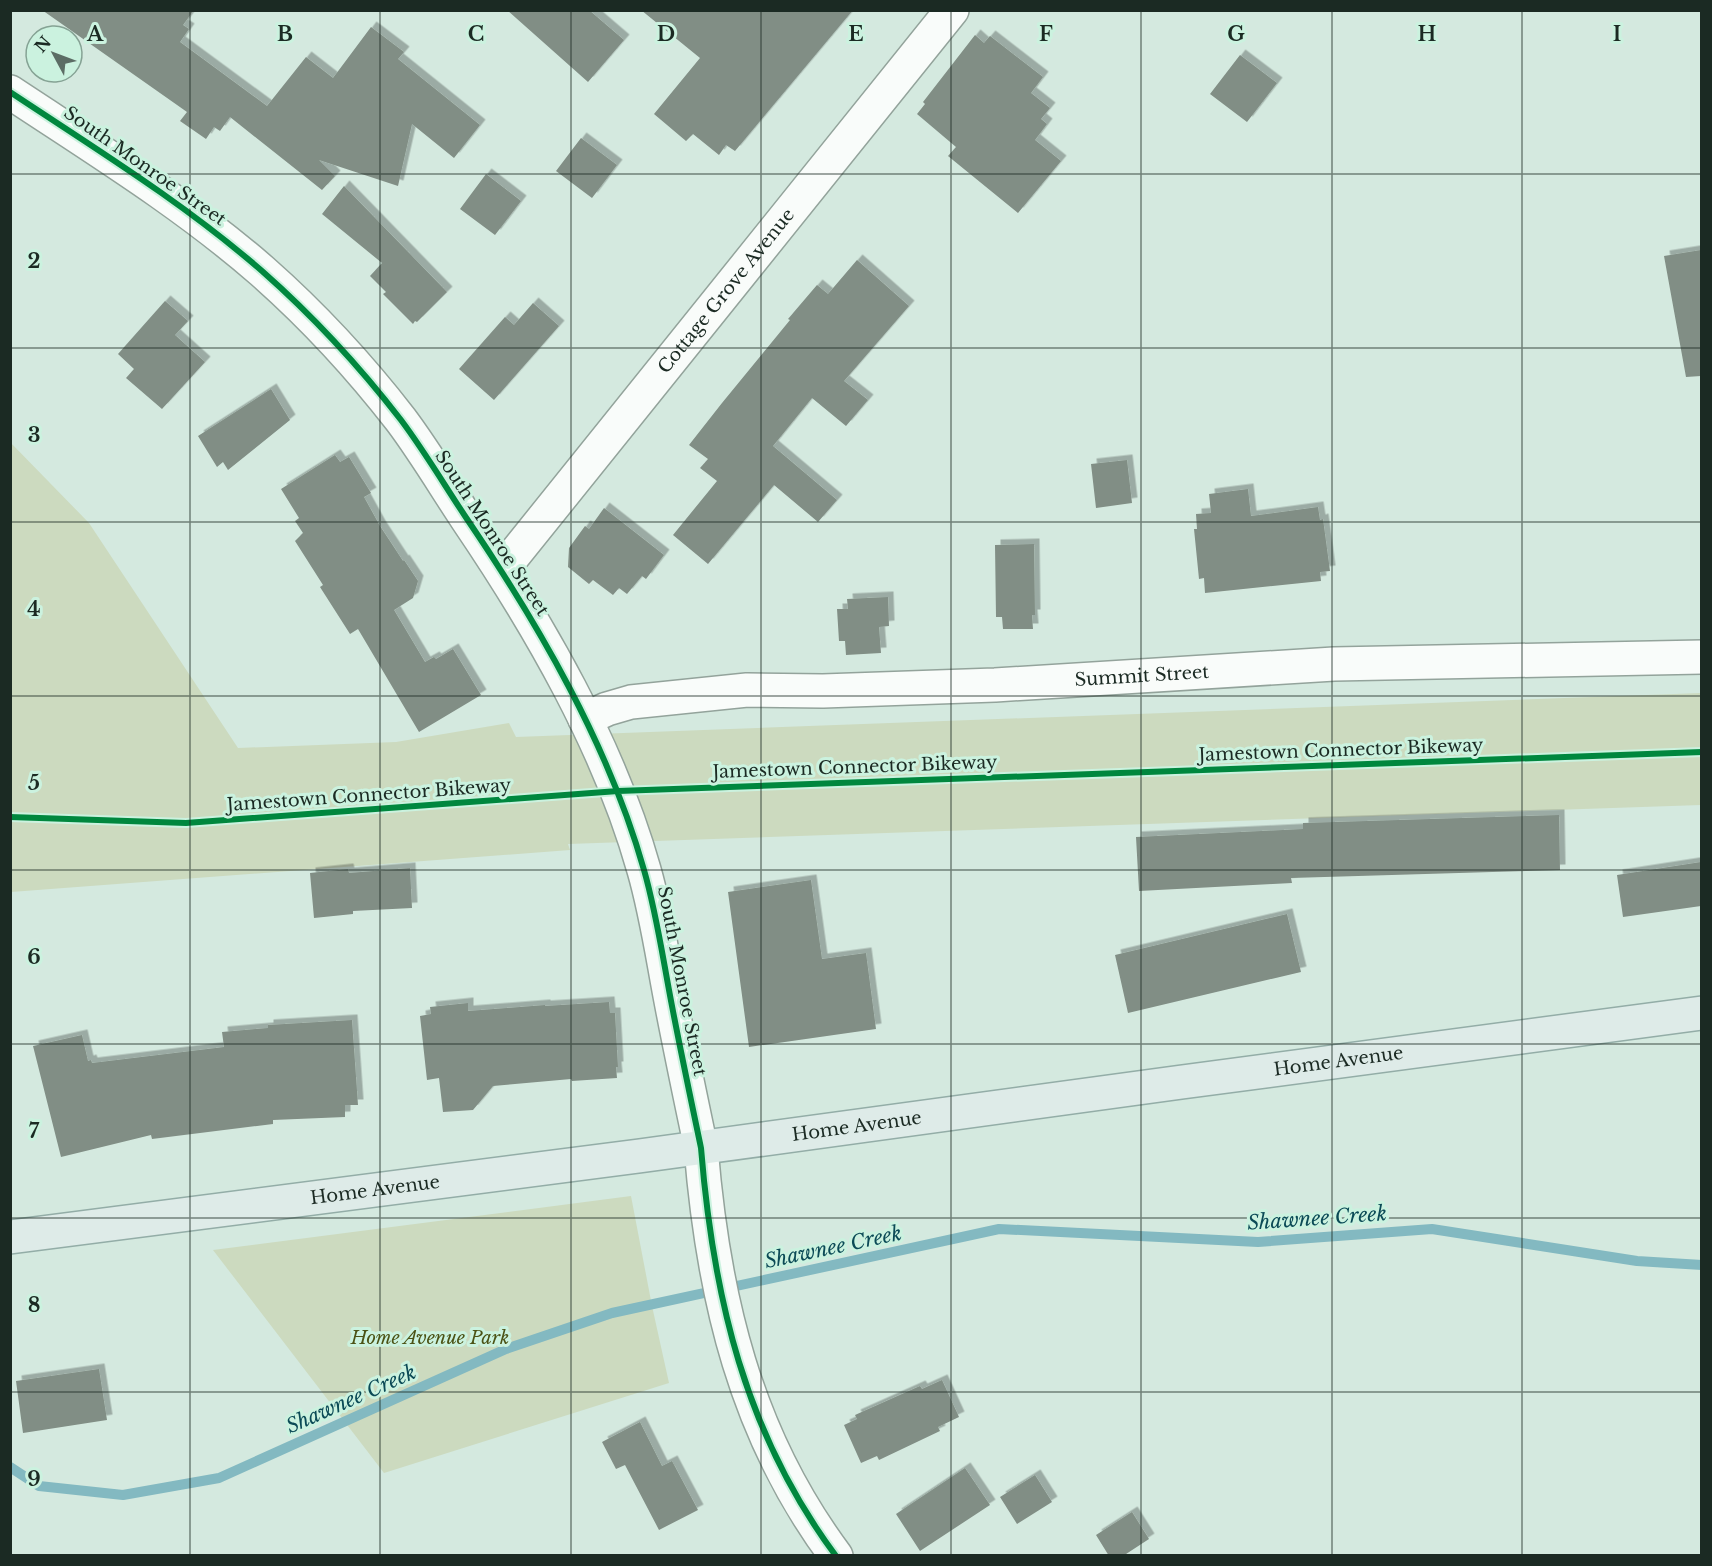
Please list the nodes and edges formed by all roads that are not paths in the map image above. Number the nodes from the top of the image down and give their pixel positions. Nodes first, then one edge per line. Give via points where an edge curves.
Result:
1 (949, 12) edge
2 (10, 92) edge
3 (502, 570) junction
4 (1701, 657) edge
5 (585, 719) junction
6 (1701, 1013) edge
7 (701, 1148) junction
8 (10, 1237) edge
9 (836, 1556) edge

1 - 3 street, Cottage Grove Avenue
2 - 3 street, South Monroe Street via 178,204 265,274 318,325 402,422
3 - 5 street, South Monroe Street
4 - 5 street, Summit Street via 1334,664 995,685 747,690 631,702
5 - 7 street, South Monroe Street via 618,791 644,869
6 - 7 main road, Home Avenue
7 - 8 main road, Home Avenue
7 - 9 street, South Monroe Street via 714,1255 739,1367 792,1490

